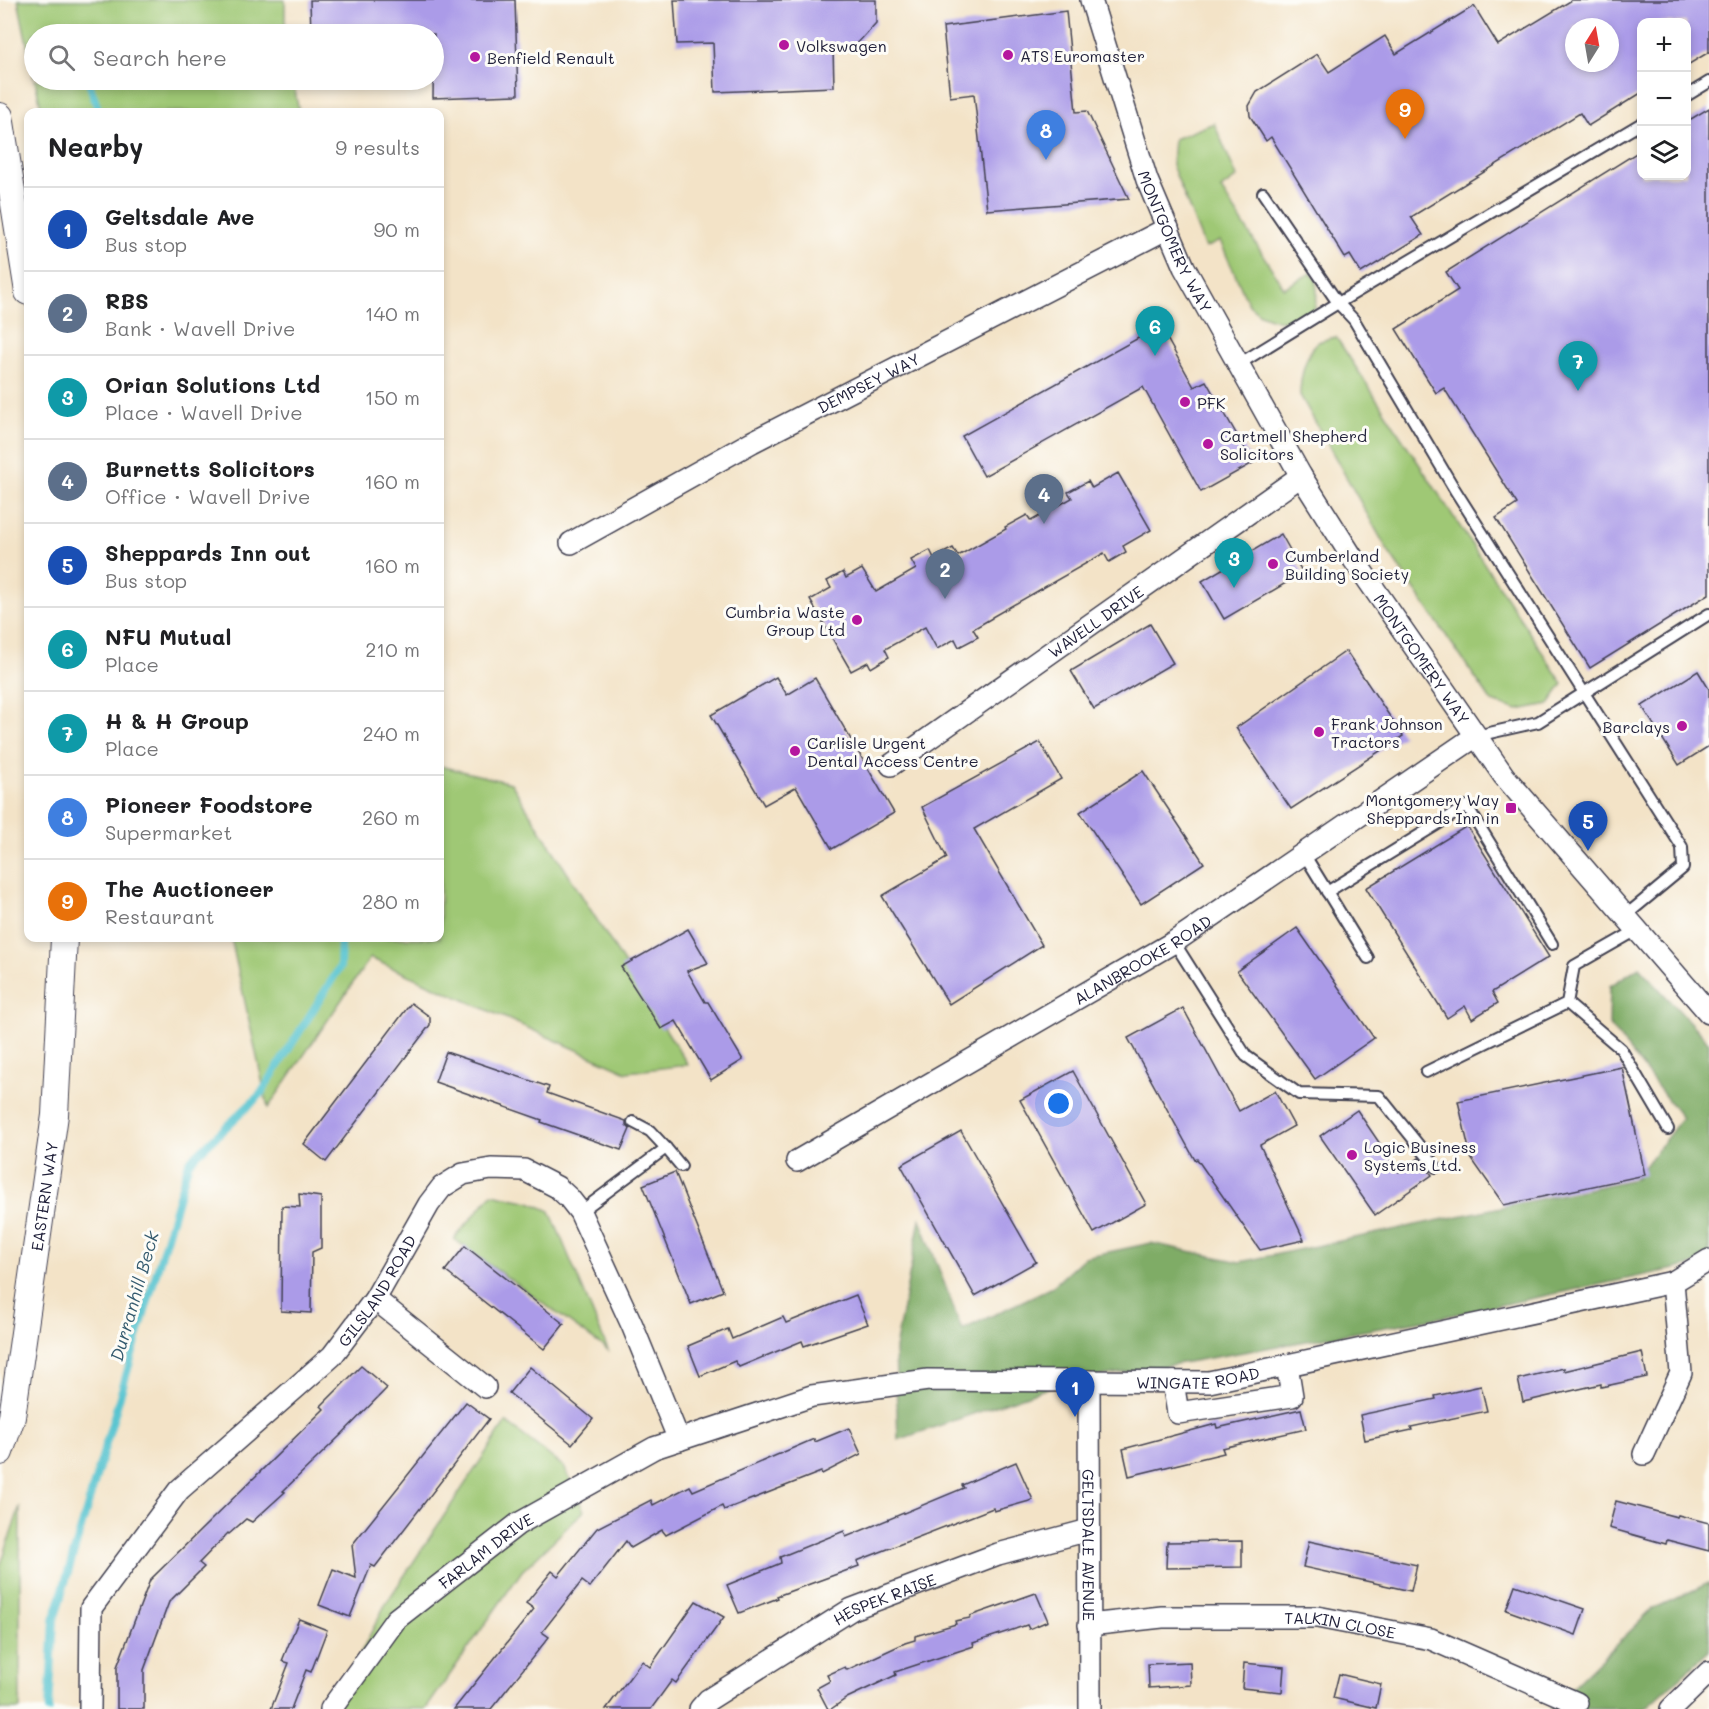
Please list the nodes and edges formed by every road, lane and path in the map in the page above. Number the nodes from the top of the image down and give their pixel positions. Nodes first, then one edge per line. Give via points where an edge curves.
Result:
1 (1090, 0) edge
2 (1709, 82) edge
3 (1691, 93) edge
4 (0, 116) edge
5 (1637, 125) edge
6 (1263, 193) dead end
7 (1168, 228) junction
8 (24, 266) edge
9 (1338, 303) junction
10 (1239, 364) junction
11 (1301, 476) junction
12 (571, 543) dead end
13 (1709, 614) edge
14 (1584, 692) junction
15 (1476, 736) junction
16 (891, 765) dead end
17 (1304, 854) junction
18 (1327, 892) junction
19 (1631, 923) junction
20 (64, 942) edge
21 (1174, 942) junction
22 (1552, 944) dead end
23 (1368, 958) dead end
24 (1567, 1003) junction
25 (1709, 1013) edge
26 (1426, 1072) dead end
27 (633, 1122) dead end
28 (1668, 1129) dead end
29 (666, 1148) junction
30 (797, 1161) dead end
31 (681, 1166) dead end
32 (1436, 1167) dead end
33 (580, 1212) junction
34 (1709, 1260) edge
35 (1673, 1282) junction
36 (375, 1299) junction
37 (1287, 1365) junction
38 (1089, 1381) junction
39 (1173, 1382) junction
40 (485, 1386) dead end
41 (679, 1440) junction
42 (0, 1452) edge
43 (1644, 1454) dead end
44 (1089, 1530) junction
45 (1089, 1625) junction
46 (1709, 1672) edge
47 (1577, 1703) dead end
48 (90, 1709) edge
49 (331, 1709) edge
50 (700, 1709) edge
51 (1090, 1709) edge
52 (1671, 1709) edge

1 - 7 street, MONTGOMERY WAY via 1147,180
2 - 3 lane
4 - 8 street
5 - 9 lane
6 - 9 lane
7 - 10 street, MONTGOMERY WAY via 1184,267
7 - 12 street, DEMPSEY WAY via 752,442
9 - 10 lane
9 - 14 lane via 1354,320 1455,490
10 - 11 street, MONTGOMERY WAY
11 - 15 street, MONTGOMERY WAY
11 - 16 street, WAVELL DRIVE
13 - 14 lane
14 - 15 lane via 1538,722
14 - 19 lane via 1682,847 1683,868
15 - 17 street, ALANBROOKE ROAD
15 - 19 street, MONTGOMERY WAY via 1504,776
17 - 18 lane
17 - 21 street, ALANBROOKE ROAD
18 - 22 lane via 1467,806
18 - 23 lane
19 - 24 lane via 1574,966
19 - 25 street, MONTGOMERY WAY
20 - 42 street, EASTERN WAY via 55,1115 12,1417
21 - 30 street, ALANBROOKE ROAD
21 - 32 lane via 1246,1056 1299,1094 1379,1096
24 - 26 lane
24 - 28 lane via 1621,1049
27 - 29 lane via 650,1131
29 - 31 lane
29 - 33 lane
33 - 36 street, GILSLAND ROAD via 557,1186 524,1170 490,1169 463,1174 442,1187 429,1204
33 - 41 street, GILSLAND ROAD
34 - 35 street, WINGATE ROAD
35 - 37 street, WINGATE ROAD
35 - 43 street via 1681,1373
36 - 40 street
36 - 48 street, GILSLAND ROAD via 332,1356 179,1490 91,1608
37 - 39 street, WINGATE ROAD via 1209,1382
37 - 39 street via 1292,1396 1178,1413
38 - 39 street, WINGATE ROAD
38 - 41 street, WINGATE ROAD via 928,1380 812,1396
38 - 44 street, GELTSDALE AVENUE
41 - 49 street, FARLAM DRIVE via 654,1449 518,1524 396,1619
44 - 45 street, GELTSDALE AVENUE
44 - 50 street, HESPEK RAISE via 998,1554 852,1609 708,1700
45 - 47 street, TALKIN CLOSE via 1162,1617 1317,1617 1431,1639
45 - 51 street, GELTSDALE AVENUE
46 - 52 street

